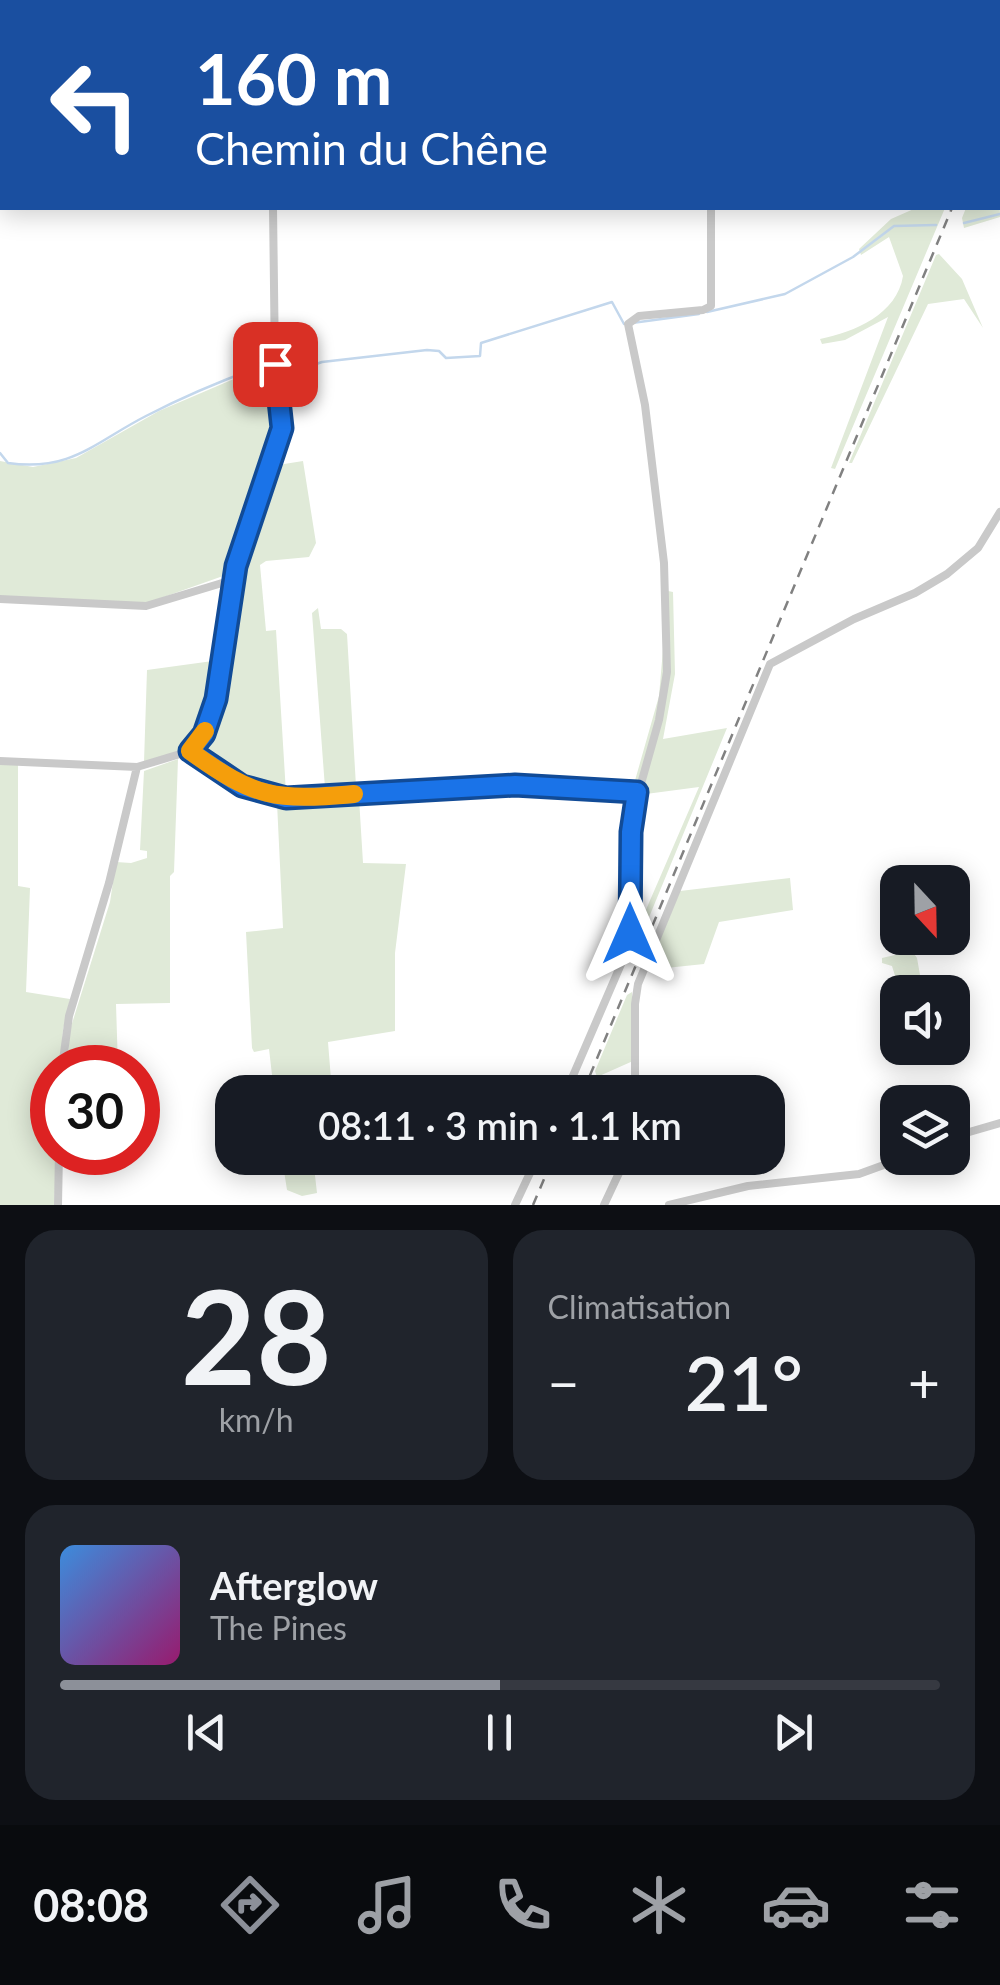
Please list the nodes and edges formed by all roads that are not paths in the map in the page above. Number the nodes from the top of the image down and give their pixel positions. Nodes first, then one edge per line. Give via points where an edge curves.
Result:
1 (273, 210) edge
2 (711, 210) edge
3 (1000, 512) edge
4 (232, 580) junction
5 (0, 599) edge
6 (190, 751) junction
7 (0, 761) edge
8 (137, 768) junction
9 (637, 792) junction
10 (65, 1045) edge
11 (573, 1075) edge
12 (635, 1075) edge
13 (1000, 1123) edge
14 (970, 1132) edge
15 (880, 1167) edge
16 (59, 1175) edge
17 (529, 1175) edge
18 (618, 1175) edge
19 (58, 1205) edge
20 (515, 1205) edge
21 (604, 1205) edge
22 (669, 1205) edge

1 - 4 street via 282,428
2 - 9 street via 711,306 628,324 648,426 666,604 664,700
3 - 12 street via 978,548 947,574 770,664 638,984
4 - 5 street via 146,606
4 - 6 street via 216,699
6 - 8 street
6 - 9 street via 242,786 286,798 515,785
7 - 8 street
8 - 10 street
9 - 11 street via 628,948
13 - 14 street
15 - 22 street
16 - 19 street
17 - 20 street
18 - 21 street

